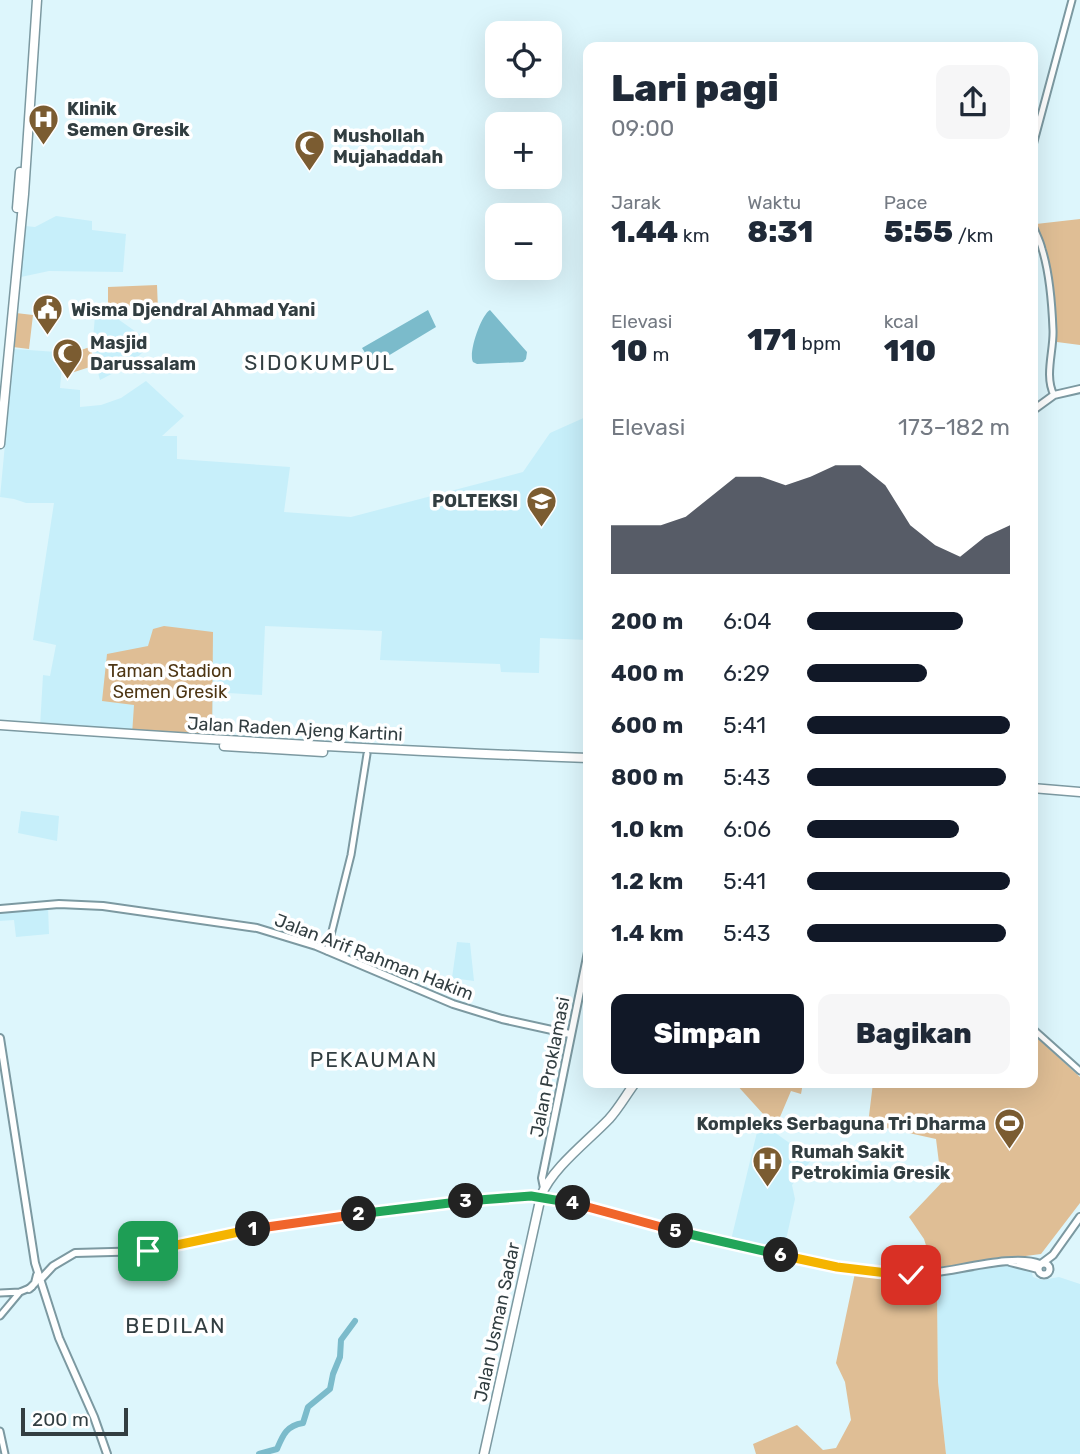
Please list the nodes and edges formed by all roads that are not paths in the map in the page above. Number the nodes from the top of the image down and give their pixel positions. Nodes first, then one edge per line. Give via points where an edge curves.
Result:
1 (35, 0) edge
2 (1072, 0) edge
3 (1038, 127) edge
4 (1038, 237) edge
5 (1080, 389) edge
6 (1054, 394) junction
7 (0, 400) edge
8 (1038, 406) edge
9 (0, 444) edge
10 (0, 727) edge
11 (389, 753) junction
12 (367, 754) junction
13 (583, 760) edge
14 (1038, 791) edge
15 (1078, 794) edge
16 (0, 909) edge
17 (327, 951) junction
18 (583, 975) edge
19 (1038, 1033) edge
20 (570, 1034) junction
21 (0, 1038) edge
22 (1080, 1071) edge
23 (631, 1088) edge
24 (542, 1192) junction
25 (1080, 1217) edge
26 (1053, 1255) junction
27 (35, 1263) junction
28 (52, 1266) junction
29 (1040, 1266) junction
30 (40, 1280) junction
31 (29, 1289) junction
32 (20, 1292) junction
33 (3, 1293) edge
34 (44, 1294) junction
35 (8, 1306) junction
36 (0, 1316) edge
37 (0, 1431) edge
38 (5, 1454) edge
39 (107, 1454) edge
40 (484, 1454) edge

1 - 7 highway
1 - 9 highway via 24,194
2 - 3 street
4 - 6 street via 1054,332
5 - 6 main road
6 - 8 main road
10 - 11 highway, Jalan Raden Ajeng Kartini
10 - 12 highway, Jalan Raden Ajeng Kartini
11 - 12 highway, Jalan Raden Ajeng Kartini
11 - 13 highway, Jalan Raden Ajeng Kartini
12 - 17 street via 349,867
14 - 15 highway
16 - 17 main road, Jalan Arif Rahman Hakim via 59,904 173,914 283,934
17 - 20 main road, Jalan Arif Rahman Hakim via 453,1004
18 - 20 main road, Jalan Proklamasi
19 - 22 street
20 - 24 main road, Jalan Proklamasi
21 - 27 main road
23 - 24 highway
24 - 28 main road via 226,1234 148,1251 75,1253
24 - 29 main road via 735,1246 837,1267 904,1275 1009,1262
24 - 40 highway, Jalan Usman Sadar
25 - 26 main road
26 - 29 main road
26 - 29 main road via 1048,1272 1044,1274
27 - 28 main road
27 - 30 main road
27 - 31 main road via 37,1279
28 - 30 main road
28 - 34 main road
30 - 31 street
30 - 34 main road
31 - 32 street
31 - 34 main road
32 - 33 street
32 - 35 street
33 - 35 street
34 - 39 main road
35 - 36 street
37 - 38 street

